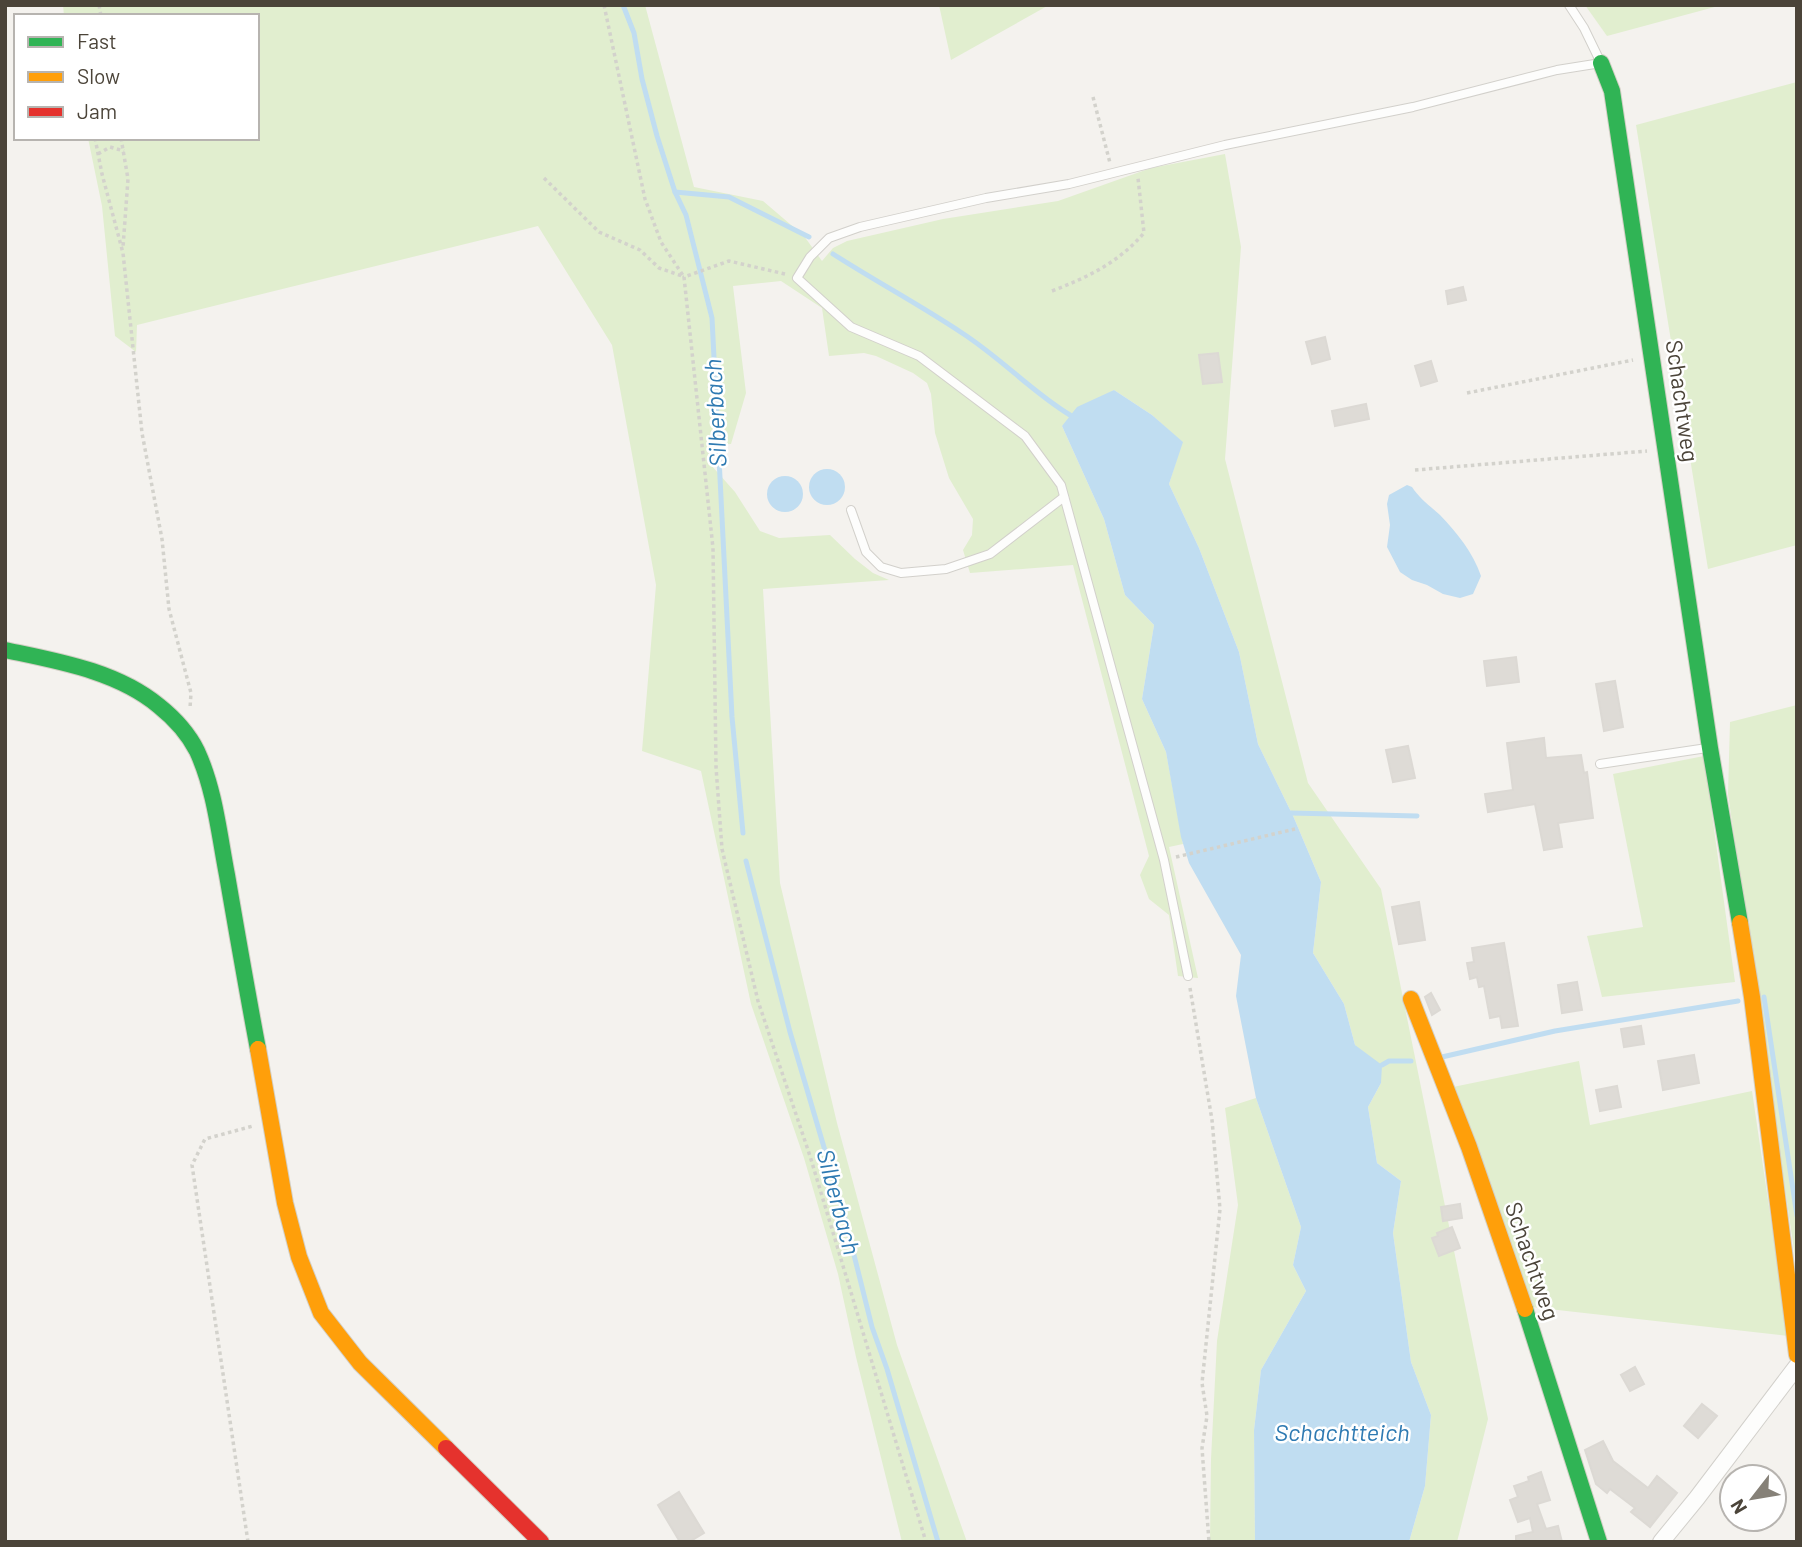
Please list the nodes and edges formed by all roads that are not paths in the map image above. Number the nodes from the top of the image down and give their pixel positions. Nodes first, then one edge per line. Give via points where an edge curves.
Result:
1 (1569, 5) edge
2 (1601, 63) junction
3 (1064, 496) junction
4 (851, 510) dead end
5 (5, 650) edge
6 (1710, 748) junction
7 (1600, 764) dead end
8 (1184, 953) junction
9 (1195, 959) dead end
10 (1188, 976) road end
11 (1410, 999) dead end
12 (1797, 1355) edge
13 (1797, 1366) edge
14 (541, 1542) edge
15 (1599, 1542) edge
16 (1661, 1542) edge

1 - 2 lane
2 - 3 lane via 1069,184 986,198 829,238 797,278 851,327 919,356 1025,436
2 - 6 street, Schachtweg via 1612,91
3 - 4 lane via 990,554 946,569 901,573 881,567 866,552
3 - 8 lane via 1164,860
5 - 14 street via 108,678 154,704 192,743 215,810 285,1203 321,1313 360,1363
6 - 7 lane
6 - 12 street, Schachtweg via 1752,997
8 - 9 lane
8 - 10 lane
11 - 15 street, Schachtweg via 1469,1147
13 - 16 street

